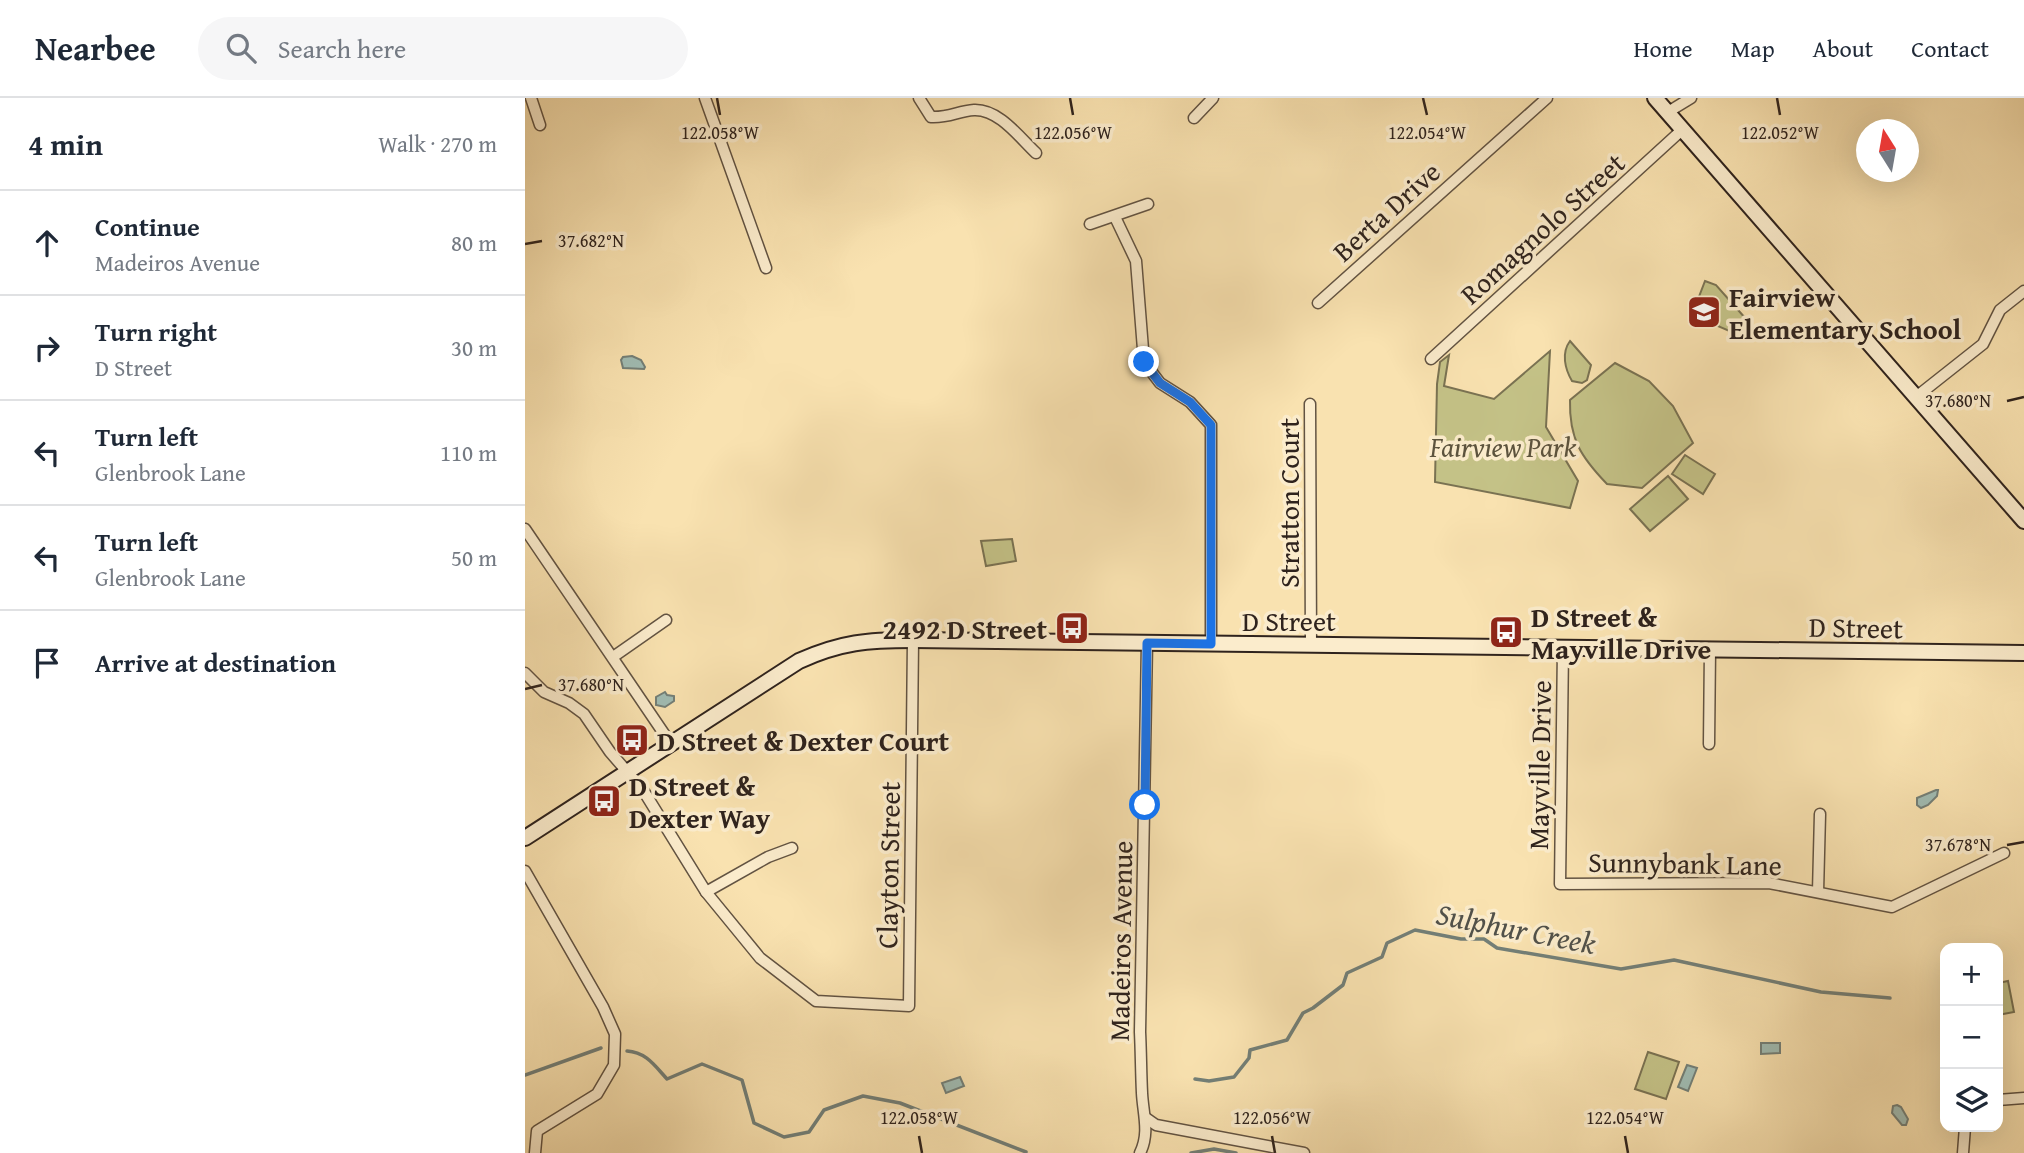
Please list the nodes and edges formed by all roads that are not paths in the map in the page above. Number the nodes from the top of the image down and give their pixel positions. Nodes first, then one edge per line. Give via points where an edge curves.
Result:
1 (531, 98) edge
2 (705, 98) edge
3 (919, 98) edge
4 (1213, 98) edge
5 (1547, 98) edge
6 (1655, 98) edge
7 (1691, 98) edge
8 (1668, 112) junction
9 (1194, 118) dead end
10 (540, 125) dead end
11 (1683, 129) junction
12 (1036, 153) dead end
13 (1149, 204) dead end
14 (1115, 217) junction
15 (1090, 224) dead end
16 (766, 268) dead end
17 (2024, 291) edge
18 (1318, 303) dead end
19 (1431, 359) dead end
20 (1916, 397) junction
21 (1310, 404) dead end
22 (2024, 521) edge
23 (525, 528) edge
24 (666, 620) dead end
25 (913, 640) junction
26 (1147, 643) junction
27 (1211, 644) junction
28 (1311, 645) junction
29 (1563, 648) junction
30 (1710, 649) junction
31 (2024, 653) edge
32 (613, 657) junction
33 (525, 673) edge
34 (671, 744) junction
35 (1709, 744) dead end
36 (627, 771) junction
37 (1821, 814) dead end
38 (525, 838) edge
39 (792, 848) dead end
40 (2004, 853) dead end
41 (525, 871) edge
42 (1560, 884) joint
43 (706, 892) junction
44 (1818, 892) junction
45 (2024, 1098) edge
46 (2003, 1100) edge
47 (1146, 1118) junction
48 (1965, 1132) edge
49 (535, 1153) edge
50 (1140, 1153) edge
51 (1304, 1153) edge
52 (1963, 1153) edge

1 - 10 street
2 - 16 street
3 - 12 street via 931,117 973,110 992,112
4 - 9 street
5 - 18 street, Berta Drive
6 - 8 main road
7 - 8 street
8 - 11 main road
11 - 19 street, Romagnolo Street
11 - 20 main road
13 - 14 street
14 - 15 street
14 - 27 street via 1136,261 1144,362 1160,383 1190,402 1211,425
17 - 20 street via 2000,310 1983,344
20 - 22 main road
21 - 28 street, Stratton Court
23 - 32 street
24 - 32 street
25 - 26 main road, D Street
25 - 34 main road, D Street via 852,642 816,653
25 - 43 street, Clayton Street via 909,1006 816,1001 760,958
26 - 27 main road, D Street
26 - 47 street, Madeiros Avenue via 1140,1032
27 - 28 main road, D Street
28 - 29 main road, D Street
29 - 30 main road, D Street
29 - 42 street, Mayville Drive
30 - 31 main road, D Street
30 - 35 street
32 - 34 street
33 - 36 street via 544,692 584,714
34 - 36 main road, D Street
36 - 38 main road, D Street
36 - 43 street
37 - 44 street
39 - 43 street
40 - 44 street, Sunnybank Lane via 1892,907
41 - 49 street via 615,1034 614,1065 597,1094 537,1131
42 - 44 street, Sunnybank Lane via 1769,883
45 - 46 street
47 - 50 street, Madeiros Avenue
47 - 51 street via 1156,1125
48 - 52 street

